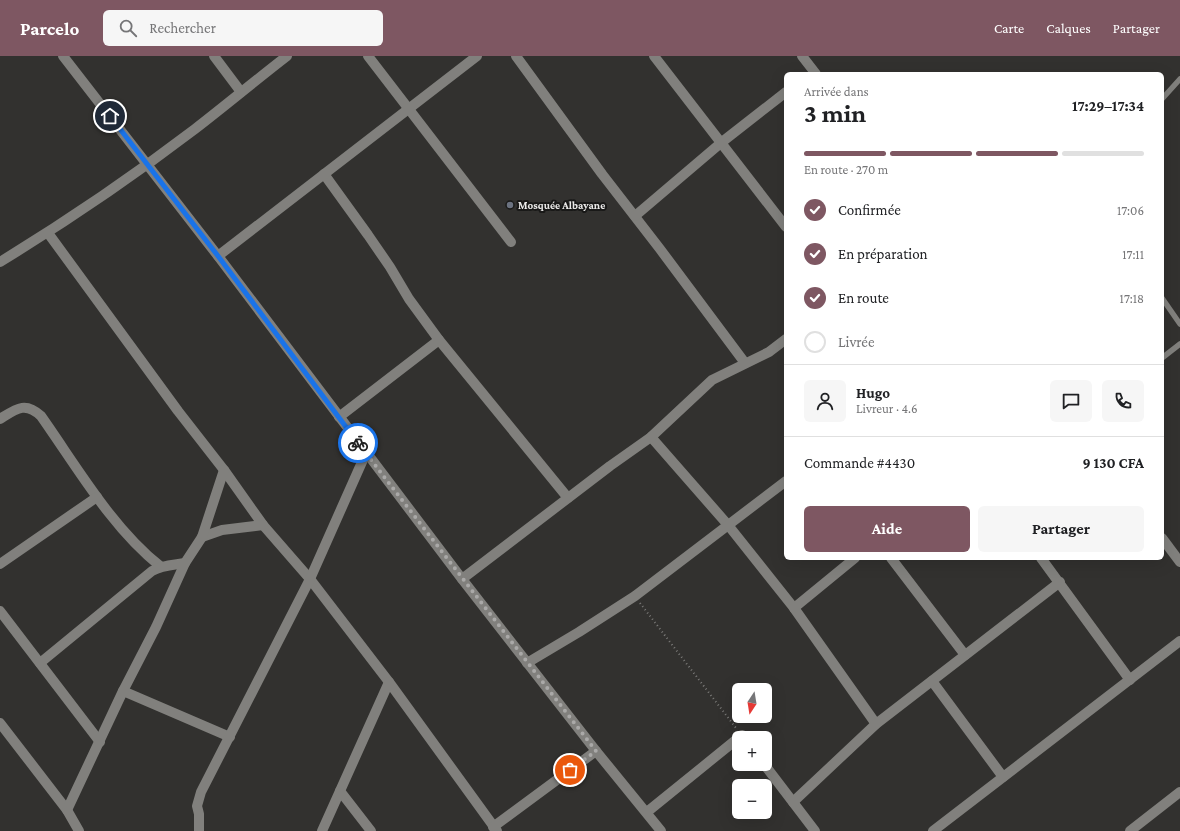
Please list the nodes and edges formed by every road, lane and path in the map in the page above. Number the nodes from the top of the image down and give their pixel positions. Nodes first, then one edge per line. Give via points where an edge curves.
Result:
1 (63, 56) edge
2 (214, 56) edge
3 (287, 56) edge
4 (368, 56) edge
5 (477, 56) edge
6 (516, 56) edge
7 (654, 56) edge
8 (802, 56) edge
9 (812, 72) edge
10 (1180, 79) edge
11 (241, 92) junction
12 (784, 94) edge
13 (1164, 97) edge
14 (408, 109) junction
15 (722, 142) junction
16 (147, 164) junction
17 (324, 174) junction
18 (635, 216) junction
19 (784, 224) edge
20 (48, 233) junction
21 (511, 242) dead end
22 (218, 256) junction
23 (0, 262) edge
24 (1164, 301) edge
25 (1180, 324) edge
26 (439, 340) junction
27 (784, 341) edge
28 (1180, 344) edge
29 (1164, 356) edge
30 (745, 363) junction
31 (338, 417) junction
32 (0, 420) edge
33 (651, 437) junction
34 (366, 453) junction
35 (224, 470) junction
36 (784, 482) edge
37 (98, 497) junction
38 (568, 498) junction
39 (263, 525) junction
40 (728, 525) junction
41 (202, 537) junction
42 (1164, 541) edge
43 (853, 560) edge
44 (893, 560) edge
45 (1043, 560) edge
46 (1180, 562) edge
47 (185, 563) junction
48 (0, 564) edge
49 (160, 566) junction
50 (310, 579) junction
51 (462, 579) junction
52 (1060, 582) junction
53 (635, 596) junction
54 (794, 608) junction
55 (0, 611) edge
56 (1180, 641) edge
57 (965, 655) junction
58 (40, 663) junction
59 (527, 663) junction
60 (1130, 680) junction
61 (932, 681) junction
62 (389, 682) junction
63 (123, 691) junction
64 (0, 723) edge
65 (876, 724) junction
66 (738, 731) edge
67 (230, 737) junction
68 (100, 742) junction
69 (732, 746) edge
70 (596, 751) junction
71 (769, 771) edge
72 (1003, 778) junction
73 (340, 791) junction
74 (1180, 792) edge
75 (793, 802) junction
76 (67, 810) junction
77 (647, 812) junction
78 (495, 829) edge
79 (80, 831) edge
80 (199, 831) edge
81 (322, 831) edge
82 (371, 831) edge
83 (660, 831) edge
84 (815, 831) edge
85 (933, 831) edge
86 (1130, 831) edge

1 - 16 street
2 - 11 street
3 - 11 street
4 - 14 street
5 - 14 street
6 - 18 street
7 - 15 street
8 - 9 street
10 - 13 lane
11 - 16 street
12 - 15 street
14 - 17 street
14 - 21 street
15 - 18 street
15 - 19 street
16 - 20 street
16 - 22 street
17 - 22 street
17 - 26 street
18 - 30 street
20 - 23 street
20 - 35 street
22 - 31 street
24 - 25 lane
26 - 31 street
26 - 38 street
27 - 30 street via 769,352
28 - 29 lane
30 - 33 street via 712,380
31 - 34 street
32 - 37 street via 22,408 35,410
33 - 38 street
33 - 40 street
34 - 50 street
34 - 51 street
35 - 39 street
35 - 41 street
36 - 40 street
37 - 48 street
37 - 49 street via 134,544
38 - 51 street
39 - 41 street via 222,530
39 - 50 street
40 - 53 street
40 - 54 street
41 - 47 street
42 - 46 street
43 - 54 street
44 - 57 street
45 - 52 street
47 - 49 street
47 - 63 street
49 - 58 street
50 - 62 street
50 - 67 street
51 - 59 street
52 - 57 street
52 - 60 street
53 - 59 street
53 - 66 path
54 - 65 street
55 - 58 street
56 - 60 street
57 - 61 street
58 - 68 street
59 - 70 street
60 - 72 street
61 - 65 street
61 - 72 street
62 - 73 street
62 - 78 street
63 - 67 street
63 - 68 street
64 - 76 street
65 - 75 street
67 - 80 street via 197,803
68 - 76 street
69 - 77 street
70 - 77 street
70 - 78 street
71 - 75 street
72 - 85 street
73 - 81 street
73 - 82 street
74 - 86 street
75 - 84 street
76 - 79 street
77 - 83 street

